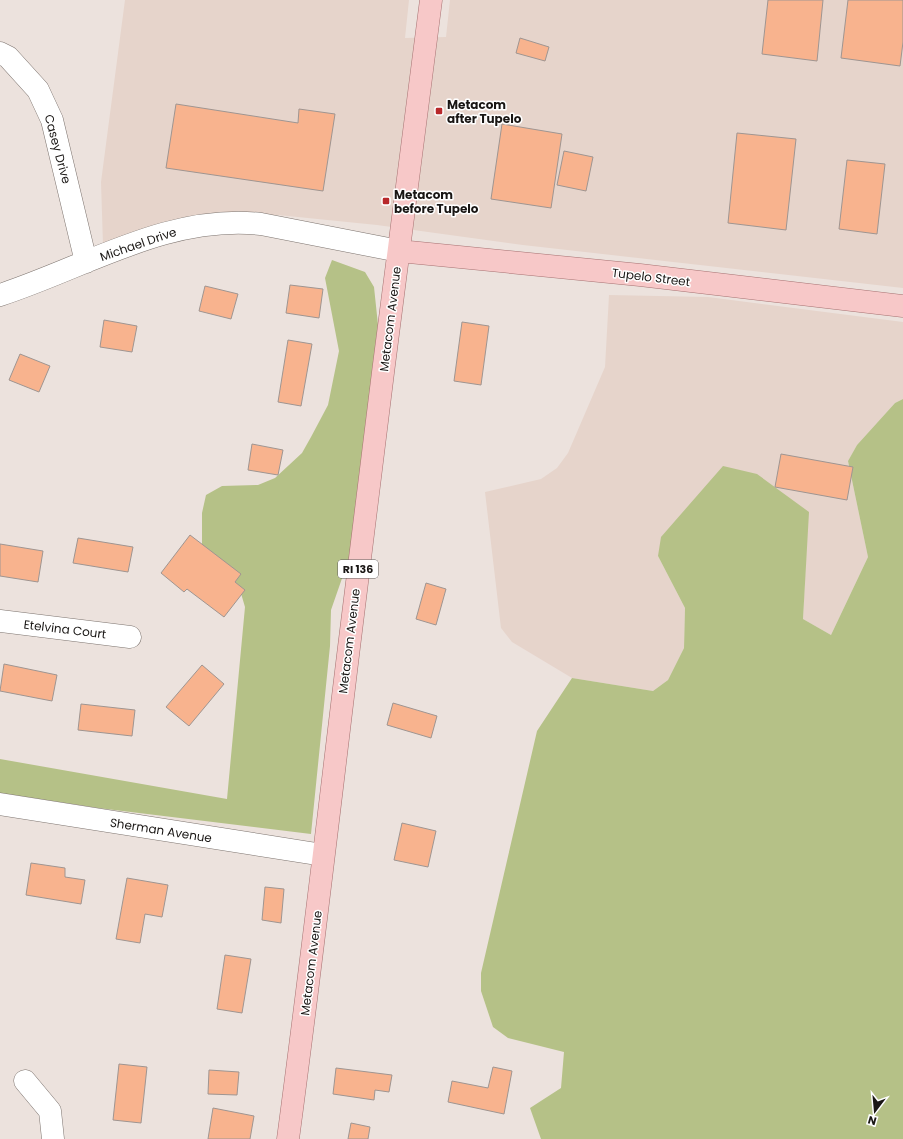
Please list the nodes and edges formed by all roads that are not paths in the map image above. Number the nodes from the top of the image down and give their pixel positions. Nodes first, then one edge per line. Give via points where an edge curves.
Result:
1 (431, 0) edge
2 (0, 53) edge
3 (399, 251) junction
4 (86, 262) junction
5 (0, 294) edge
6 (903, 306) edge
7 (0, 621) edge
8 (130, 637) dead end
9 (0, 804) edge
10 (323, 855) junction
11 (25, 1081) dead end
12 (53, 1139) edge
13 (288, 1139) edge

1 - 3 main road, Metacom Avenue / RI 136
2 - 4 street, Casey Drive via 8,57 38,90 52,120
3 - 4 street, Michael Drive via 292,229 242,222 176,230 150,237
3 - 6 main road, Tupelo Street via 640,275
3 - 10 main road, Metacom Avenue / RI 136
4 - 5 street, Michael Drive
7 - 8 street, Etelvina Court
9 - 10 street, Sherman Avenue
10 - 13 main road, Metacom Avenue / RI 136
11 - 12 street via 50,1111

